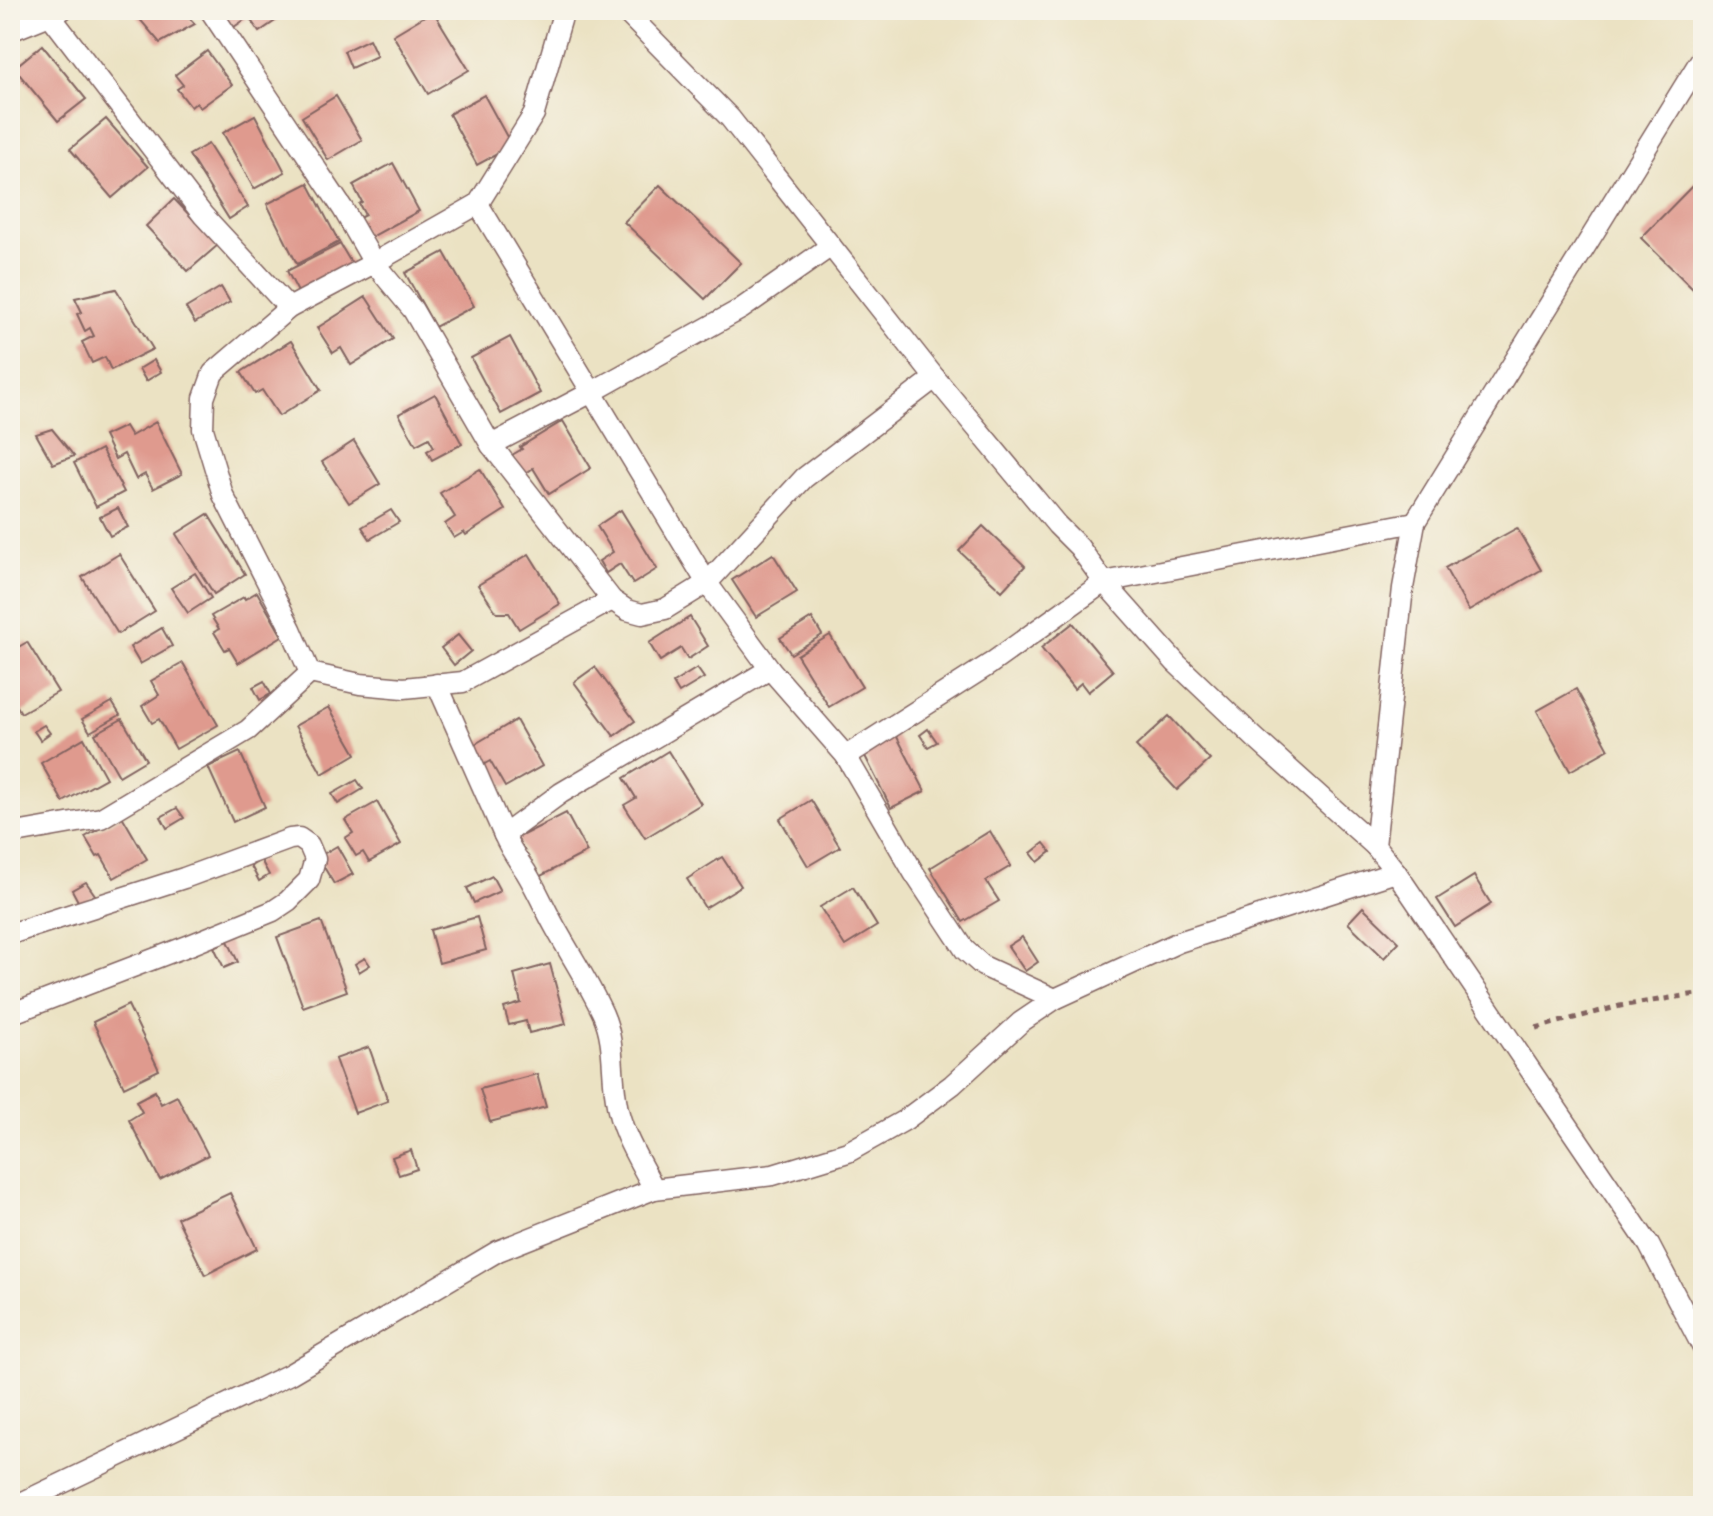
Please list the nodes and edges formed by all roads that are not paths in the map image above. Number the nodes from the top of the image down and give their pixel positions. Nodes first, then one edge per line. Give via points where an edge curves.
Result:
1 (210, 10) edge
2 (564, 10) edge
3 (624, 10) edge
4 (53, 12) edge
5 (10, 31) edge
6 (1703, 56) edge
7 (478, 204) junction
8 (831, 246) junction
9 (374, 263) junction
10 (289, 308) junction
11 (935, 378) junction
12 (592, 392) junction
13 (491, 445) junction
14 (1415, 522) junction
15 (1104, 582) junction
16 (707, 583) junction
17 (612, 600) junction
18 (770, 669) junction
19 (310, 673) junction
20 (437, 684) junction
21 (846, 756) junction
22 (10, 834) edge
23 (504, 835) junction
24 (1375, 846) junction
25 (1396, 872) junction
26 (10, 934) edge
27 (1055, 999) junction
28 (10, 1014) edge
29 (654, 1189) junction
30 (1703, 1348) edge
31 (10, 1499) edge

1 - 9 lane
2 - 7 lane via 534,114
3 - 8 lane via 730,118
4 - 5 lane
4 - 10 lane via 203,215
6 - 14 lane
7 - 9 lane
7 - 12 lane
8 - 11 lane
8 - 12 lane via 741,309
9 - 10 lane
9 - 13 lane via 413,310
10 - 19 lane via 213,373 204,398 203,429 223,495
11 - 15 lane
11 - 16 lane via 804,478
12 - 13 lane
12 - 16 lane
13 - 17 lane
14 - 15 lane
14 - 24 lane
15 - 21 lane via 990,664
15 - 24 lane via 1176,663
16 - 17 lane via 665,609 642,614
16 - 18 lane
17 - 20 lane via 463,682
18 - 21 lane
18 - 23 lane via 561,793
19 - 20 lane via 404,688
19 - 22 lane via 248,730 101,818
20 - 23 lane
21 - 27 lane via 965,950 983,966
23 - 29 lane via 604,1017 622,1122
24 - 25 lane
25 - 27 lane via 1179,942
25 - 30 lane via 1649,1245
26 - 28 lane via 290,839 309,845 315,859 309,880 273,911
27 - 29 lane via 905,1120 848,1152 773,1175
29 - 31 lane via 498,1251 290,1374 21,1503

